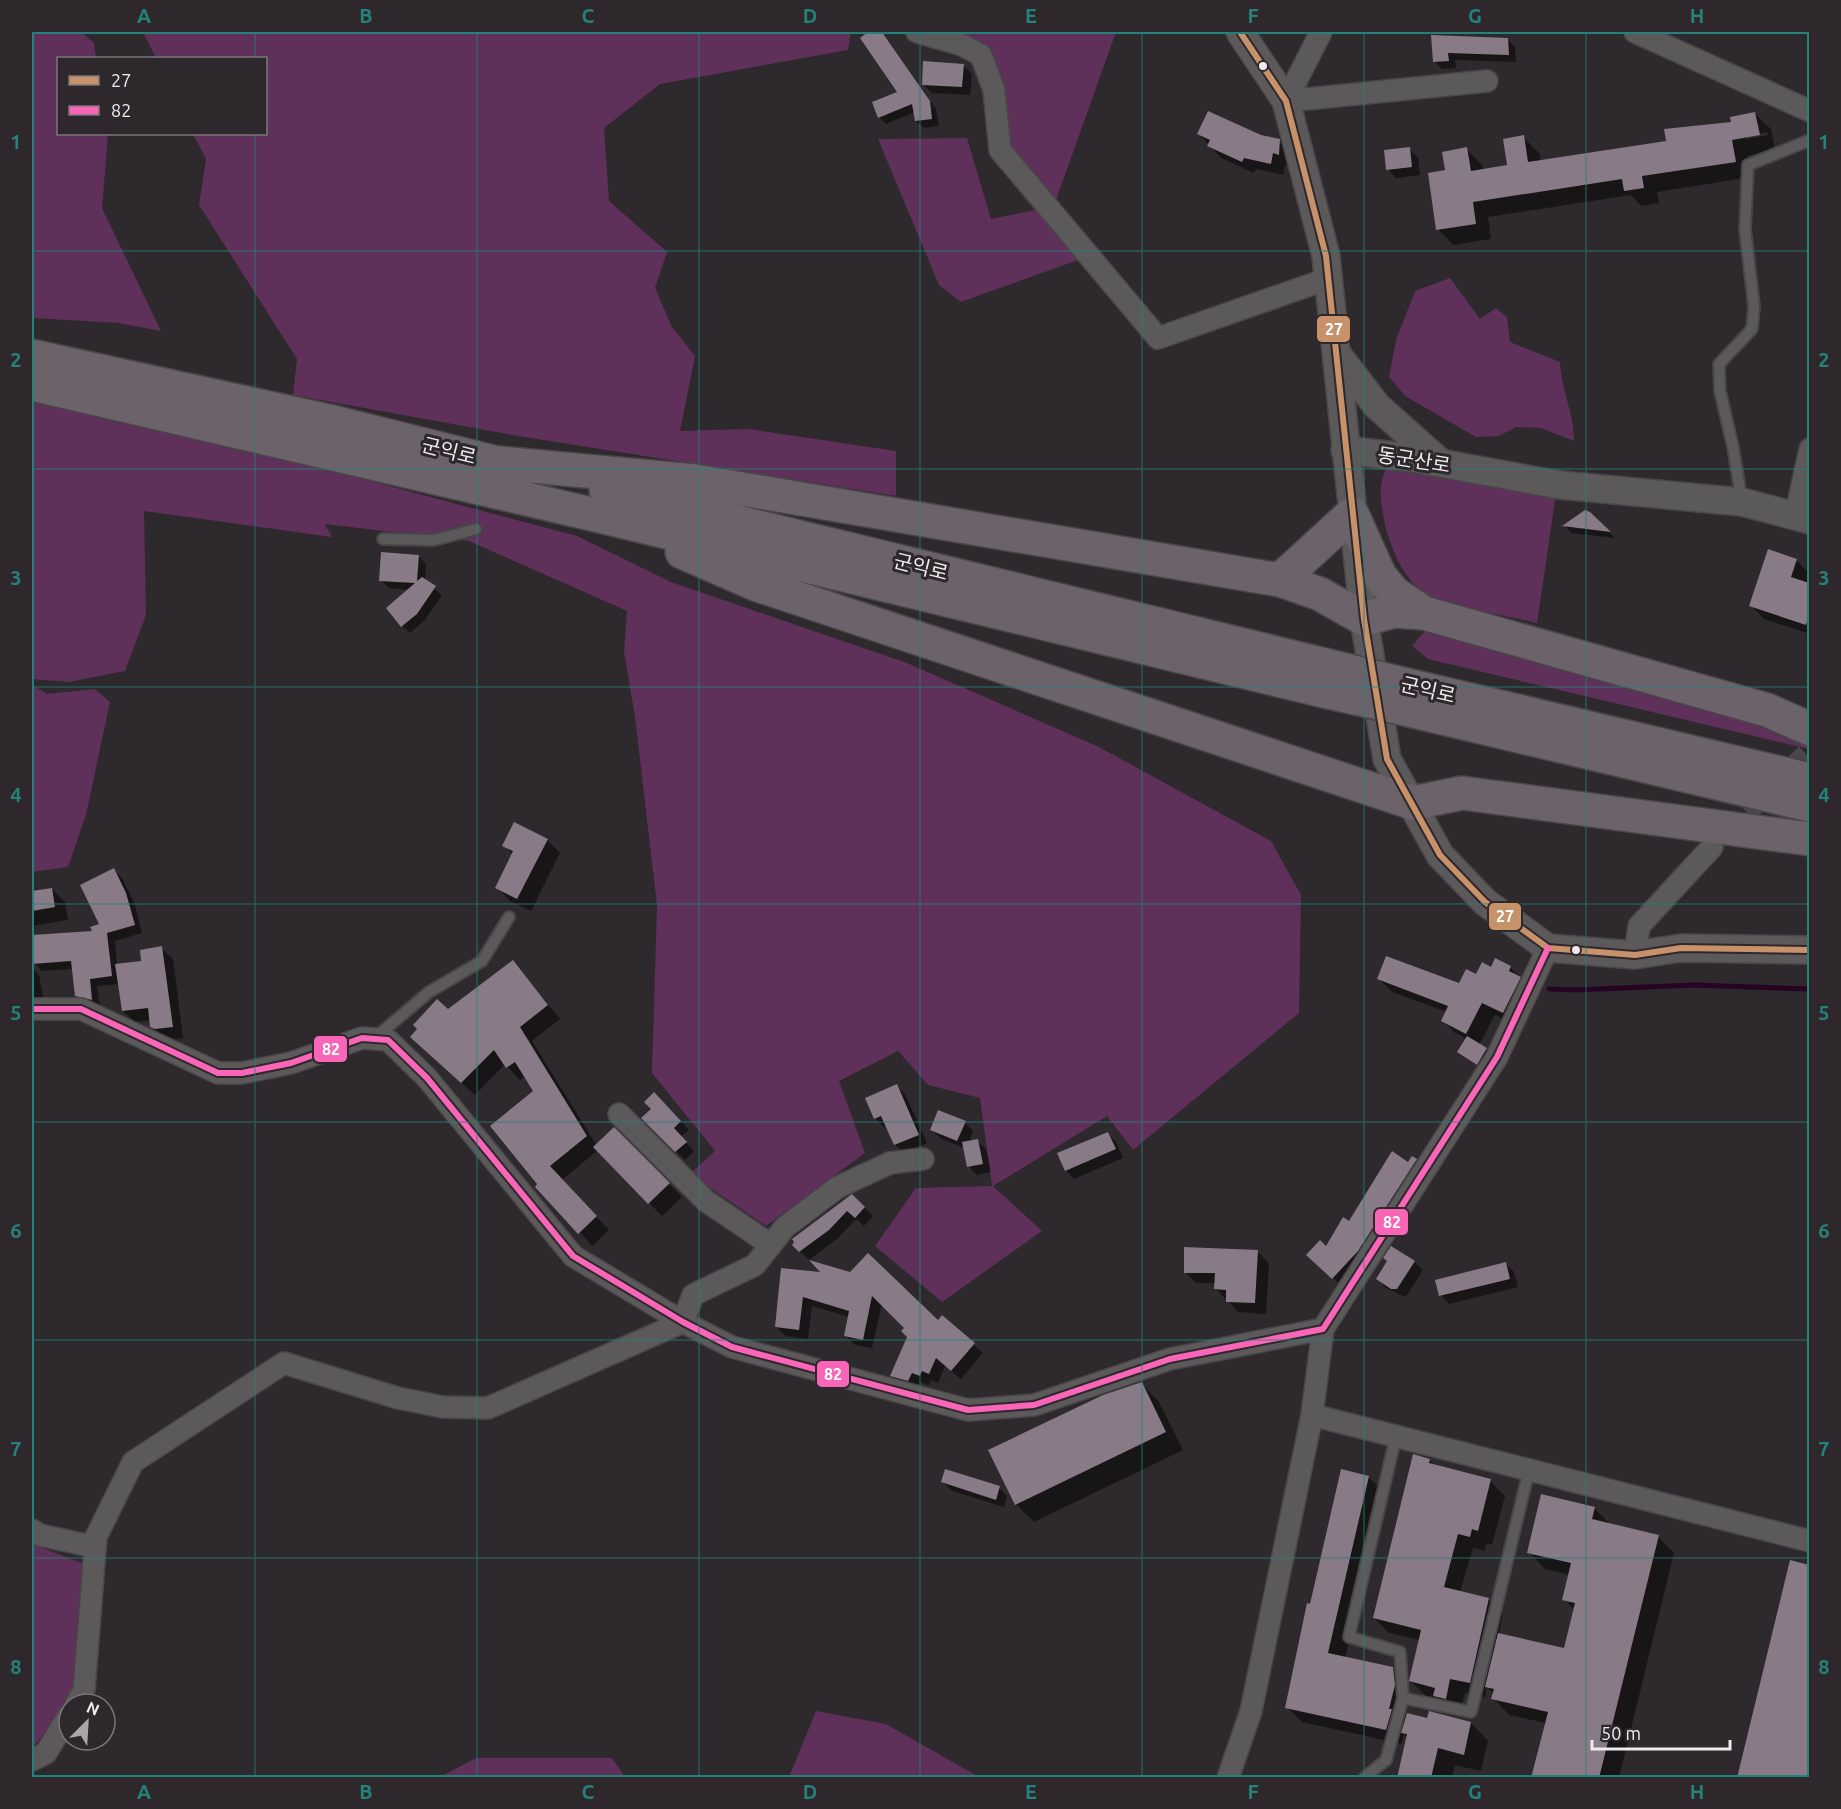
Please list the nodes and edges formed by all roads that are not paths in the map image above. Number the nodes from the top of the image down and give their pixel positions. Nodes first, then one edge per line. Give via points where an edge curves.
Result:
1 (917, 32) edge
2 (1240, 32) edge
3 (1321, 32) edge
4 (1635, 32) edge
5 (1487, 81) dead end
6 (1286, 101) junction
7 (1809, 111) edge
8 (1809, 140) edge
9 (1330, 278) junction
10 (1337, 354) junction
11 (32, 356) edge
12 (32, 384) edge
13 (1809, 449) edge
14 (1345, 450) junction
15 (499, 463) junction
16 (1442, 463) junction
17 (1742, 502) junction
18 (1352, 514) junction
19 (604, 517) junction
20 (1802, 519) edge
21 (476, 530) dead end
22 (383, 539) dead end
23 (1280, 580) junction
24 (1424, 614) junction
25 (1364, 619) junction
26 (1326, 679) junction
27 (1408, 698) junction
28 (1809, 729) edge
29 (1809, 780) edge
30 (1413, 802) junction
31 (1809, 805) edge
32 (1809, 839) edge
33 (1712, 848) tunnel mouth
34 (509, 916) dead end
35 (1548, 948) junction
36 (1809, 950) edge
37 (1635, 955) junction
38 (32, 1009) edge
39 (373, 1039) junction
40 (619, 1114) dead end
41 (923, 1159) dead end
42 (771, 1245) junction
43 (683, 1322) junction
44 (1323, 1329) junction
45 (1312, 1415) junction
46 (1396, 1436) junction
47 (1529, 1470) junction
48 (32, 1530) edge
49 (1809, 1541) edge
50 (95, 1547) junction
51 (83, 1692) edge
52 (1403, 1698) junction
53 (57, 1735) edge
54 (32, 1760) edge
55 (1228, 1778) edge
56 (1364, 1778) edge

1 - 9 street via 962,45 981,56 994,90 1000,150 1158,338
2 - 6 street
3 - 6 street
4 - 7 street
5 - 6 street
6 - 9 street
8 - 17 lane via 1748,165 1744,229 1754,306 1752,329 1719,364 1720,391
9 - 10 street
10 - 14 street
10 - 16 street via 1377,406
11 - 15 highway, 군익로
12 - 19 highway, 군익로
13 - 20 street
14 - 16 street, 동군산로
14 - 18 street
15 - 23 highway via 695,482
15 - 26 highway, 군익로
16 - 17 street, 동군산로 via 1560,485
17 - 20 street, 동군산로
18 - 23 highway
18 - 24 highway via 1380,576 1394,593
18 - 25 street
19 - 26 highway, 군익로
19 - 30 highway via 755,584
21 - 22 lane via 434,540
23 - 25 highway via 1320,594
24 - 25 highway via 1395,611
24 - 28 highway via 1767,710
25 - 30 street via 1387,759
26 - 27 highway, 군익로, bridge
27 - 29 highway, 군익로
27 - 31 highway, 군익로
30 - 32 highway via 1462,793
30 - 35 street via 1440,855 1485,902
33 - 37 street via 1639,926
34 - 39 lane via 482,961 429,992
35 - 37 street
35 - 44 street via 1497,1056
36 - 37 street via 1681,948
38 - 39 street via 81,1009 218,1073 242,1073 291,1063 362,1038
39 - 43 street via 388,1040 427,1078 573,1256
40 - 42 street via 706,1201
41 - 42 street via 890,1163 838,1187 785,1227
42 - 43 street via 755,1265 693,1295
43 - 44 street via 732,1347 968,1410 1034,1405 1170,1359
43 - 50 street via 488,1408 443,1407 398,1398 284,1363 133,1462 96,1537
44 - 45 street
45 - 46 street
45 - 55 street via 1251,1711
46 - 47 street
46 - 52 lane via 1349,1637 1400,1652
47 - 49 street
47 - 52 lane via 1471,1712
48 - 50 street
50 - 51 street
52 - 56 lane via 1386,1760
53 - 54 street via 46,1753

